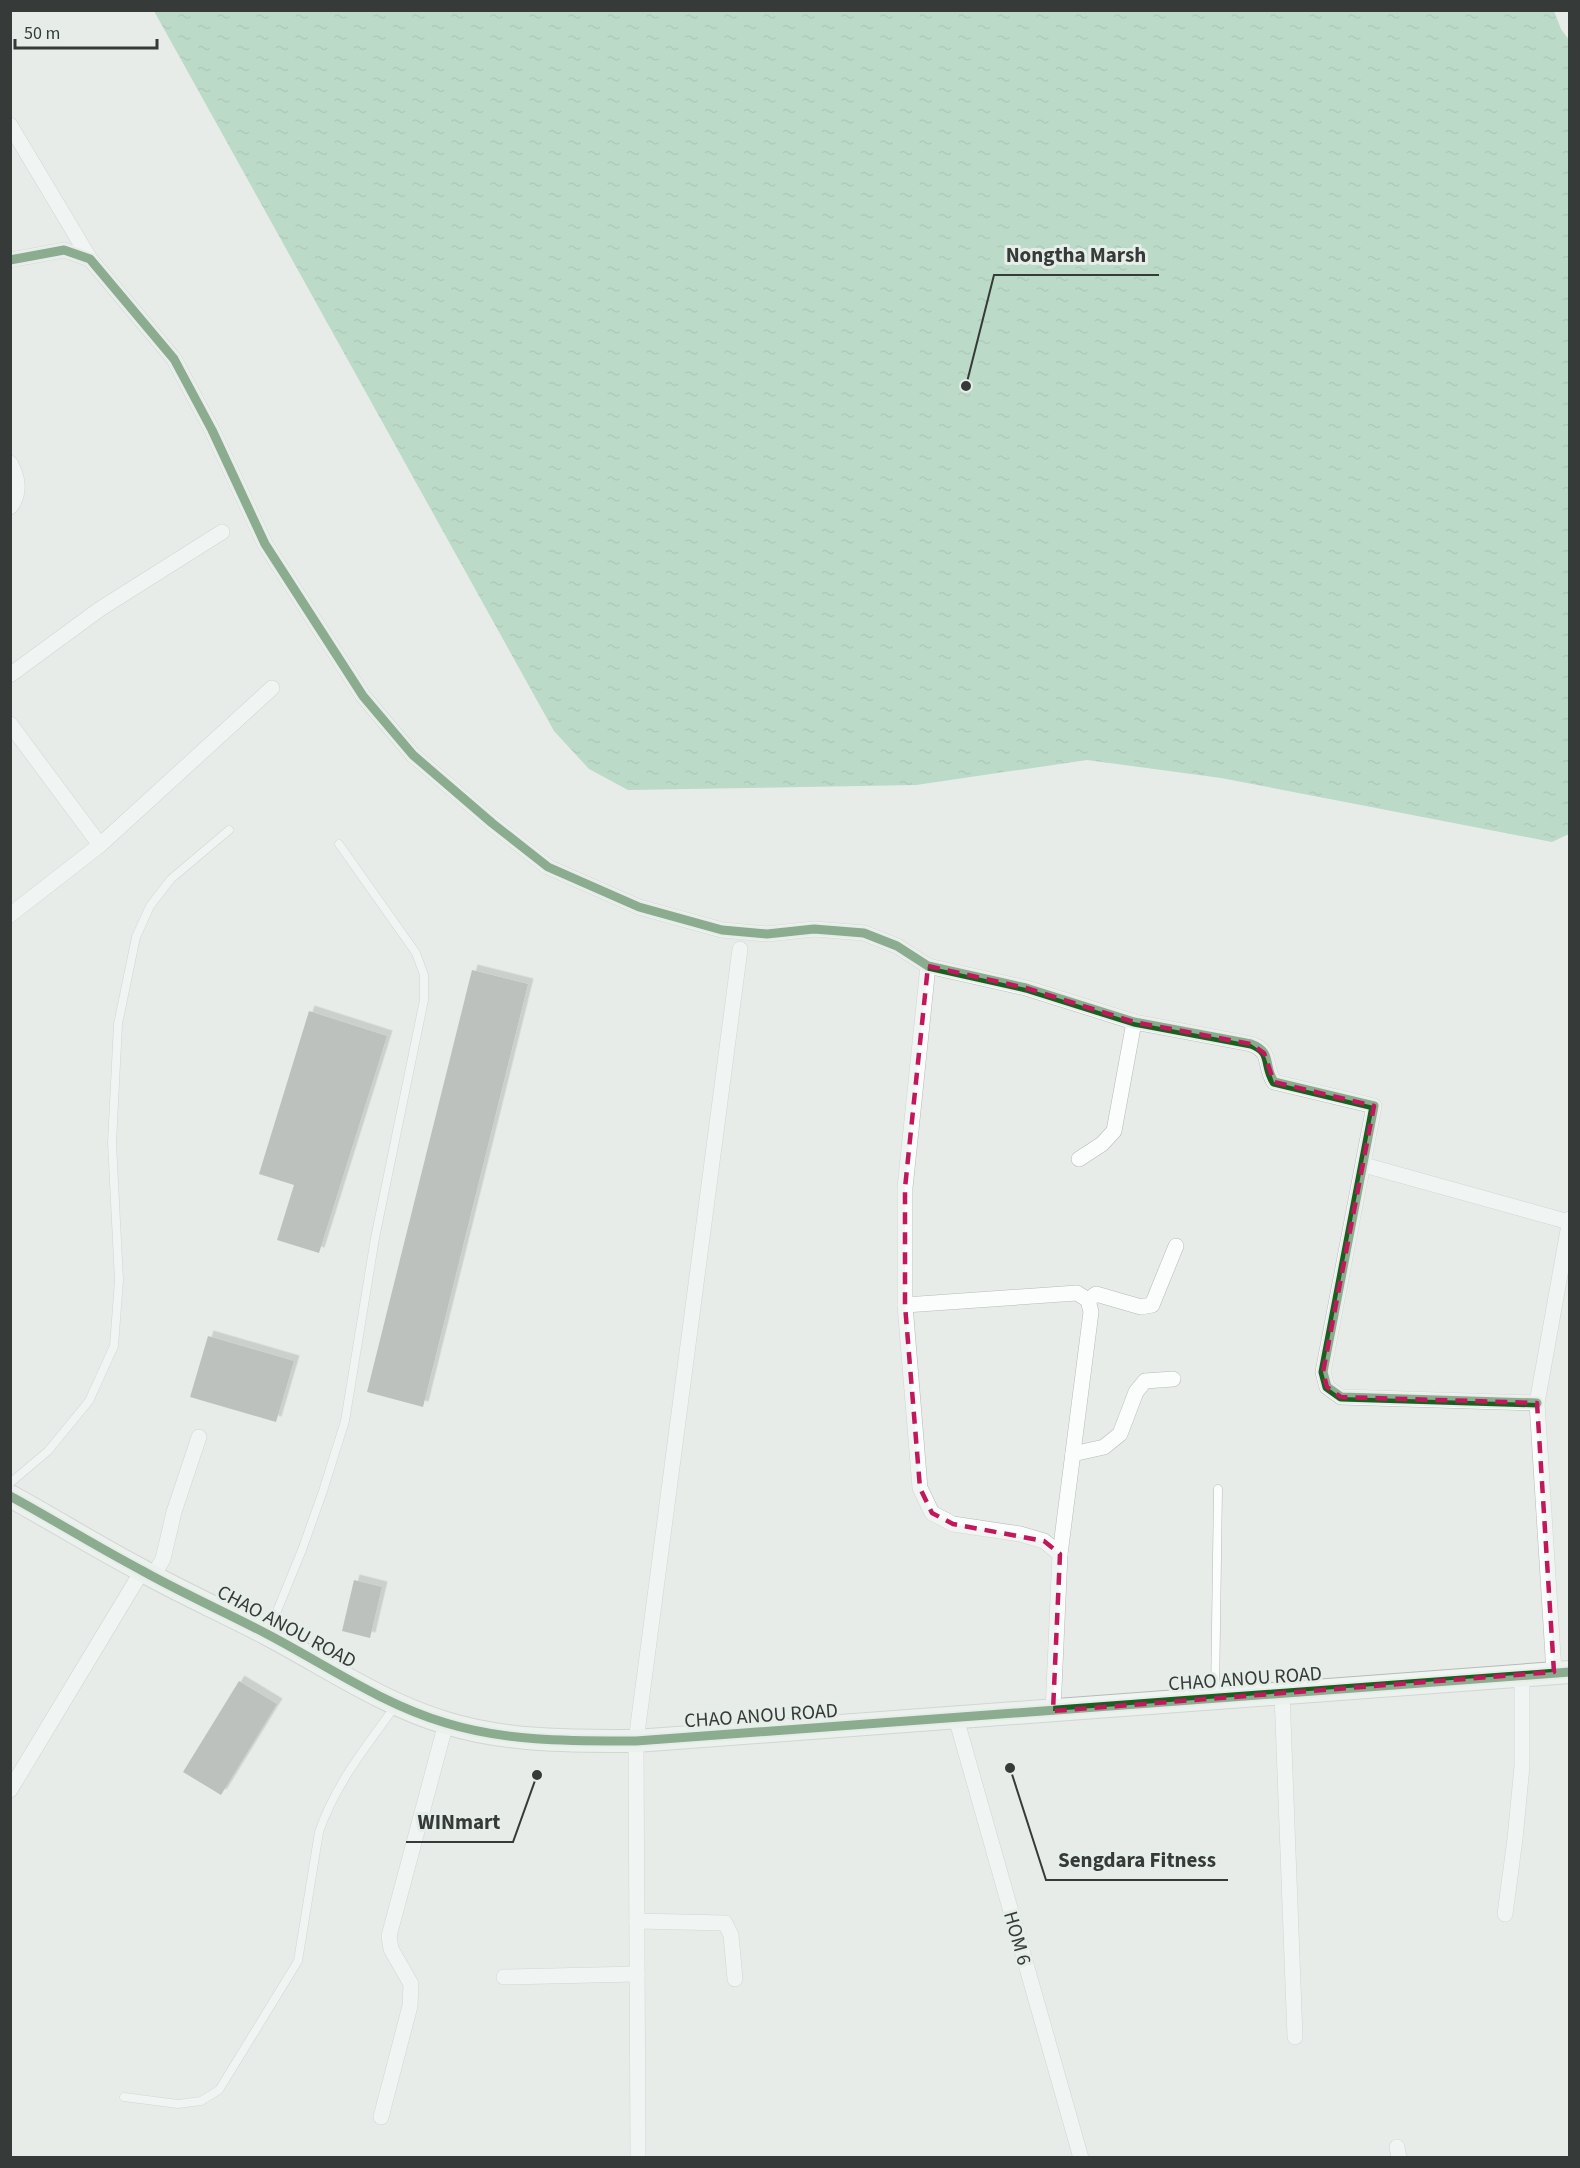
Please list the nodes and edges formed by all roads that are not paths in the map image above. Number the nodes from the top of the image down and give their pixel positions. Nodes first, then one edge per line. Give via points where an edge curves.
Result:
1 (10, 125) edge
2 (90, 259) junction
3 (10, 260) edge
4 (10, 463) edge
5 (10, 507) edge
6 (222, 532) dead end
7 (10, 675) edge
8 (272, 688) dead end
9 (10, 724) edge
10 (229, 830) dead end
11 (339, 844) dead end
12 (100, 845) junction
13 (10, 915) edge
14 (740, 949) dead end
15 (928, 966) junction
16 (1134, 1022) junction
17 (1079, 1159) dead end
18 (1364, 1165) junction
19 (1569, 1221) edge
20 (1176, 1246) dead end
21 (1088, 1300) junction
22 (905, 1305) junction
23 (1173, 1379) dead end
24 (1537, 1403) junction
25 (199, 1437) dead end
26 (1073, 1454) junction
27 (10, 1483) edge
28 (1218, 1489) dead end
29 (10, 1496) edge
30 (1060, 1554) junction
31 (147, 1574) junction
32 (268, 1634) junction
33 (1562, 1672) edge
34 (1522, 1675) junction
35 (1282, 1693) junction
36 (1215, 1697) junction
37 (396, 1704) junction
38 (1053, 1711) junction
39 (956, 1718) junction
40 (446, 1723) junction
41 (636, 1741) junction
42 (10, 1790) edge
43 (1505, 1914) dead end
44 (637, 1921) junction
45 (637, 1974) junction
46 (504, 1977) dead end
47 (735, 1979) dead end
48 (1295, 2037) dead end
49 (124, 2097) dead end
50 (381, 2117) dead end
51 (638, 2157) edge
52 (1081, 2157) edge

1 - 2 street
2 - 3 street via 64,250
2 - 15 street via 174,359 265,544 363,696 413,755 492,823 548,867 639,908 723,930 767,934 814,929 864,933 897,946
4 - 5 street via 19,487
6 - 7 street via 99,609
8 - 12 street
9 - 12 street
10 - 27 lane via 171,879 150,906 136,937 118,1024 112,1143 119,1280 114,1346 89,1401 48,1451
11 - 32 lane via 416,953 424,975 424,999 375,1238 345,1421 302,1550
12 - 13 street
14 - 41 street
15 - 16 street via 1026,988
15 - 22 street via 905,1188
16 - 17 street via 1114,1131
16 - 18 street via 1261,1048 1274,1082 1374,1106
18 - 19 street
18 - 24 street via 1323,1372 1327,1387 1341,1397
19 - 24 street
20 - 21 street via 1152,1305 1141,1307 1096,1294
21 - 22 street via 1077,1293
21 - 26 street via 1091,1312
22 - 30 street via 920,1488 932,1513 953,1524 1044,1540
23 - 26 street via 1145,1382 1136,1392 1120,1434 1104,1447
24 - 33 street
25 - 31 street via 163,1559
26 - 30 street
28 - 36 lane
29 - 31 street, CHAO ANOU ROAD
30 - 38 street
31 - 32 street, CHAO ANOU ROAD
31 - 42 street
32 - 37 street, CHAO ANOU ROAD
33 - 34 street, CHAO ANOU ROAD
34 - 35 street, CHAO ANOU ROAD
34 - 43 street via 1522,1766
35 - 36 street, CHAO ANOU ROAD
35 - 48 street
36 - 38 street, CHAO ANOU ROAD
37 - 40 street, CHAO ANOU ROAD
37 - 49 lane via 342,1780 324,1818 298,1961 219,2090 201,2101 178,2104
38 - 39 street, CHAO ANOU ROAD
39 - 41 street, CHAO ANOU ROAD
39 - 52 street, HOM 6
40 - 41 street, CHAO ANOU ROAD via 558,1741
40 - 50 street via 389,1936 391,1949 411,1984 410,2006
41 - 44 street
44 - 45 street
44 - 47 street via 724,1923 731,1935
45 - 46 street
45 - 51 street

